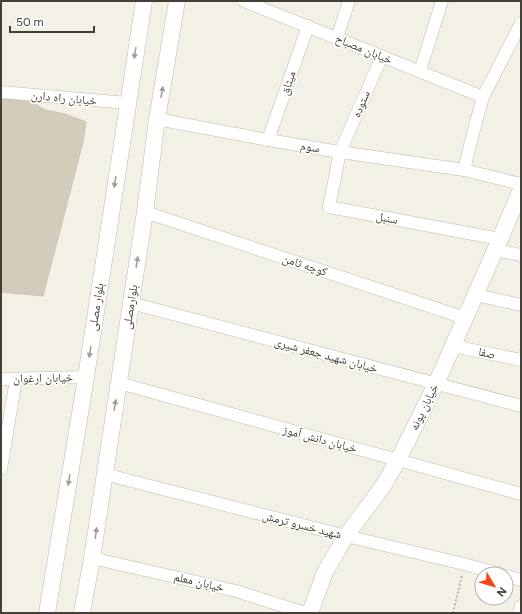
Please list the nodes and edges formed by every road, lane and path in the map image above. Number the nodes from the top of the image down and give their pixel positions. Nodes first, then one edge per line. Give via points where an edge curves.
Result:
1 (144, 1) edge
2 (178, 1) edge
3 (244, 1) edge
4 (349, 1) edge
5 (442, 1) edge
6 (269, 6) edge
7 (521, 23) edge
8 (308, 26) junction
9 (337, 38) junction
10 (382, 56) junction
11 (420, 71) junction
12 (1, 92) edge
13 (483, 97) junction
14 (127, 103) junction
15 (157, 119) junction
16 (268, 140) junction
17 (340, 152) junction
18 (464, 170) junction
19 (521, 184) edge
20 (521, 190) edge
21 (145, 212) junction
22 (498, 245) junction
23 (521, 254) edge
24 (476, 295) junction
25 (131, 303) junction
26 (521, 305) edge
27 (465, 318) junction
28 (453, 346) junction
29 (521, 360) edge
30 (86, 377) junction
31 (1, 379) edge
32 (16, 379) junction
33 (118, 384) junction
34 (436, 384) junction
35 (521, 406) edge
36 (398, 460) junction
37 (1, 469) edge
38 (104, 474) junction
39 (521, 494) edge
40 (346, 536) junction
41 (92, 558) junction
42 (464, 564) junction
43 (474, 567) edge
44 (521, 606) edge
45 (47, 613) edge
46 (82, 613) edge
47 (305, 613) edge
48 (310, 613) edge
49 (453, 613) edge
50 (519, 613) edge

1 -> 14 street, بلوار مصلی
15 -> 2 street, بلوارمصلی
3 - 6 street, خیابان مصباح
4 - 9 street
5 - 11 street
6 - 8 street, خیابان مصباح
7 - 13 street
8 - 9 street, خیابان مصباح
8 - 16 street, میثاق
9 - 10 street, خیابان مصباح
10 - 11 street, خیابان مصباح
10 - 17 street, ستوده
11 - 13 street, خیابان مصباح
12 - 14 street, خیابان راه دارن via 49,102
13 - 18 street
14 -> 30 street, بلوار مصلی
15 - 16 street, سوم
15 - 21 street, بلوارمصلی
16 - 17 street, سوم
17 - 18 street, سوم
17 - 22 street, سنبل via 329,207
18 - 19 street, سوم
20 - 22 street, خیابان پونه
25 -> 21 street, بلوارمصلی
21 - 27 street, کوچه ثامن
22 - 23 street
22 - 24 street, خیابان پونه
24 - 26 street
24 - 27 street, خیابان پونه
25 - 33 street, بلوارمصلی
25 - 34 street, خیابان شهید جعفر شیری
27 - 28 street, خیابان پونه
28 - 29 street, صفا
28 - 34 street, خیابان پونه
30 - 32 street, خیابان ارغوان
30 -> 45 street, بلوار مصلی
31 - 32 street, خیابان ارغوان
32 - 37 street
33 - 36 street, خیابان دانش آموز
38 -> 33 street, بلوارمصلی
34 - 35 street, خیابان شهید جعفر شیری
34 - 36 street, خیابان پونه
36 - 39 street, خیابان دانش آموز
36 - 40 street, خیابان پونه via 383,486
38 - 40 street, شهید خسرو ترمش
41 -> 38 street, بلوارمصلی
40 - 42 street, شهید خسرو ترمش
40 - 48 street, خیابان پونه via 326,572
41 - 46 street, بلوارمصلی
41 - 47 street, خیابان معلم via 236,591
42 - 43 street, شهید خسرو ترمش
42 - 49 path
44 - 50 street

